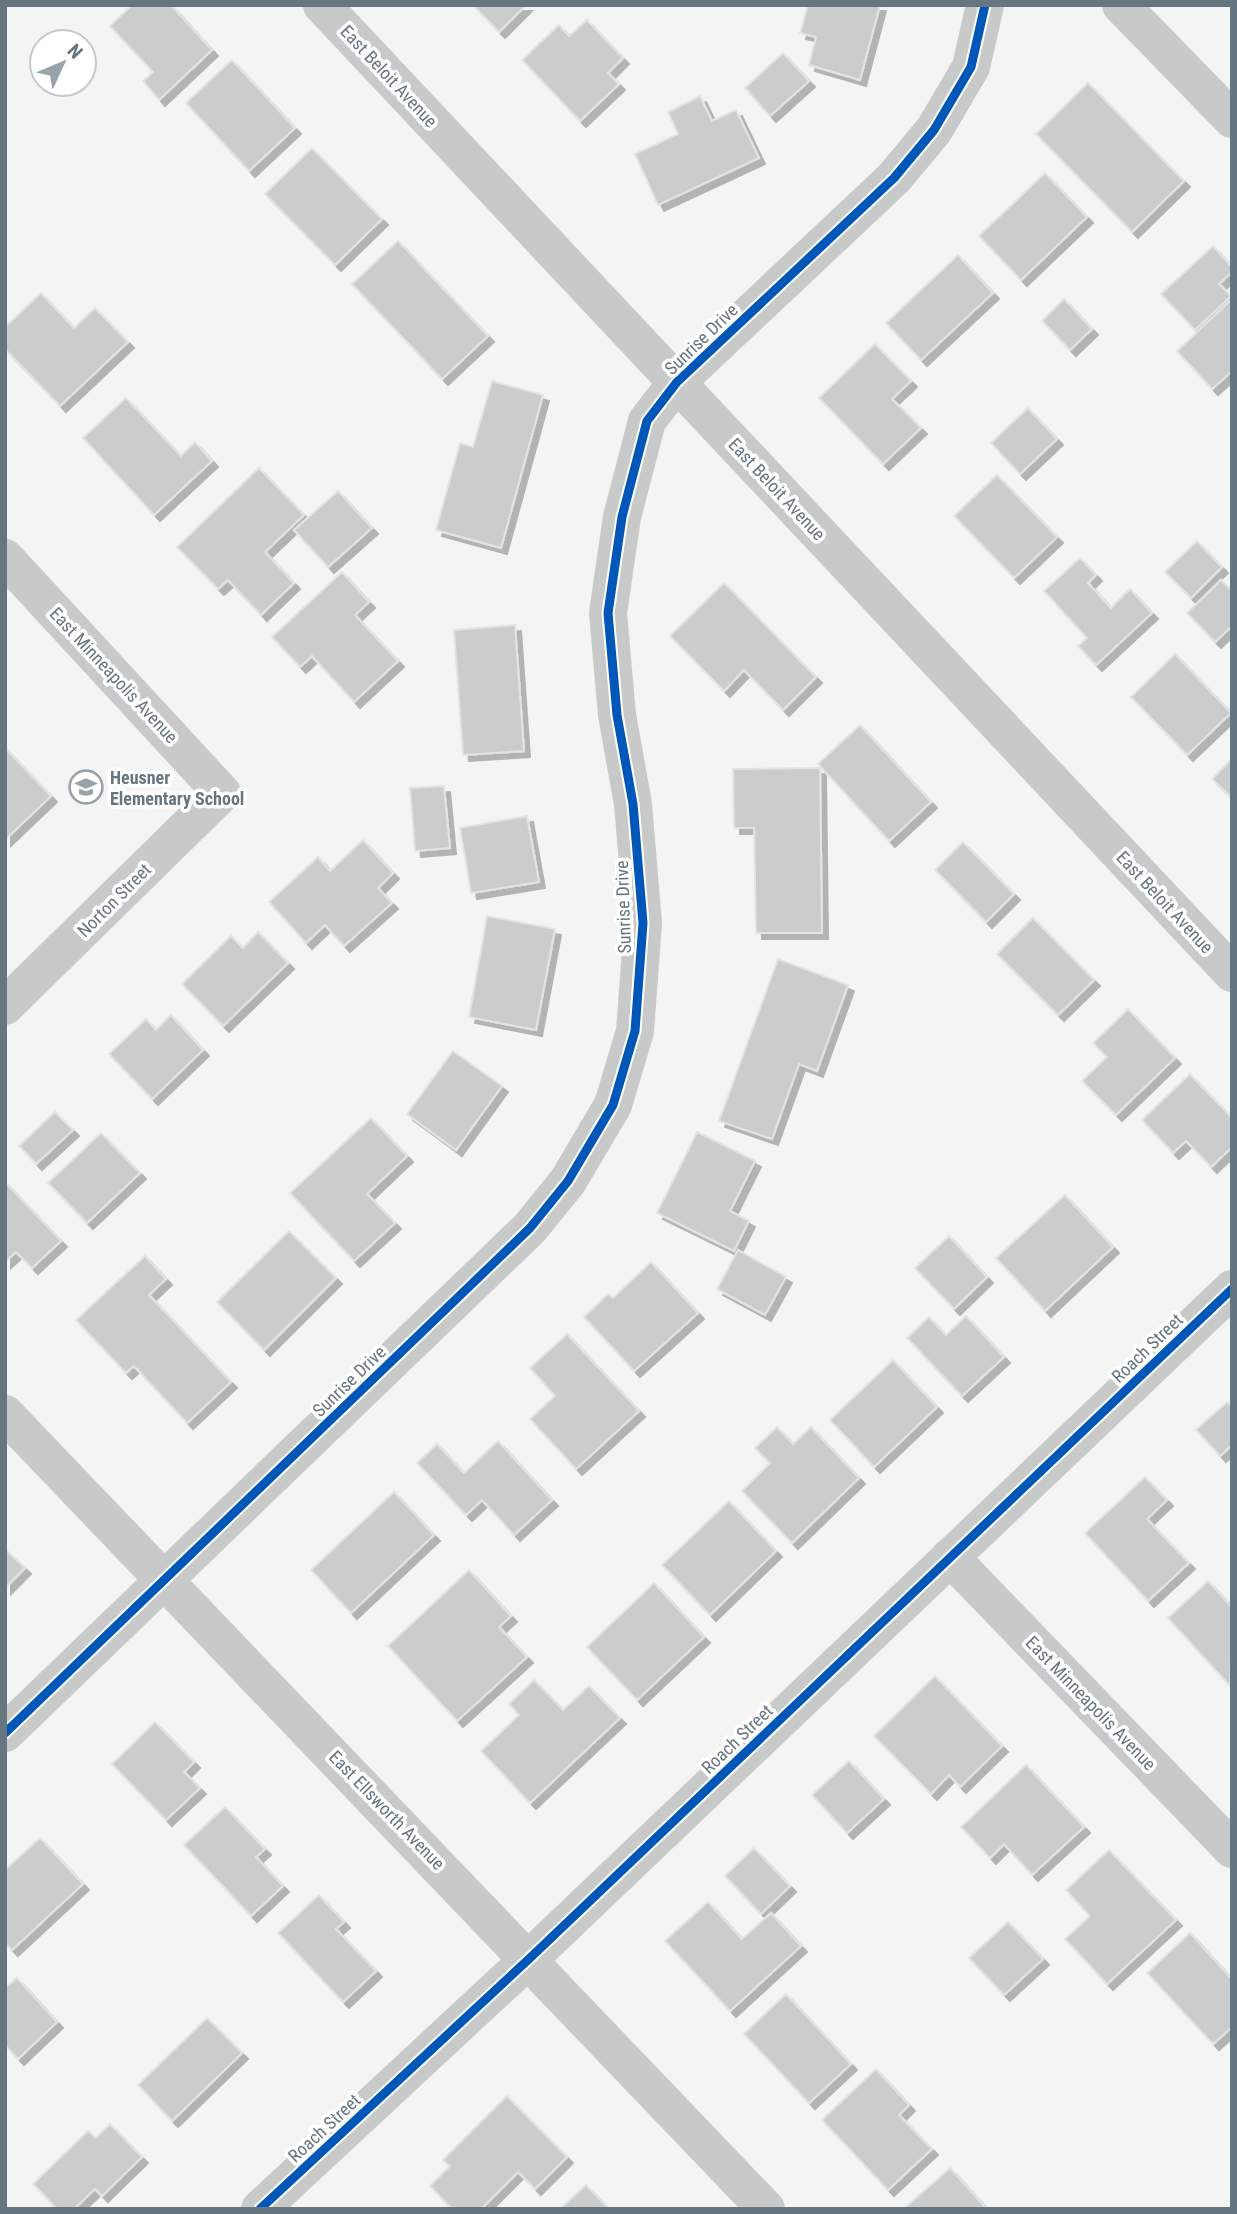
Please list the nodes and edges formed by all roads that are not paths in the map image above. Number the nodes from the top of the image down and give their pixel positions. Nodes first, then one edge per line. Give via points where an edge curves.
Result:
1 (322, 5) edge
2 (985, 5) edge
3 (1121, 5) edge
4 (1232, 119) edge
5 (677, 382) junction
6 (5, 558) edge
7 (222, 793) joint
8 (1232, 973) edge
9 (5, 1006) edge
10 (1232, 1289) edge
11 (5, 1414) edge
12 (950, 1557) junction
13 (166, 1580) junction
14 (5, 1733) edge
15 (1232, 1849) edge
16 (530, 1958) junction
17 (260, 2209) edge
18 (766, 2209) edge

1 - 5 street, East Beloit Avenue
2 - 5 street, Sunrise Drive via 971,67 934,130 894,178
3 - 4 street
5 - 8 street, East Beloit Avenue
5 - 13 street, Sunrise Drive via 647,421 622,517 608,613 617,715 634,804 643,923 635,1031 613,1105 568,1181 530,1228
6 - 7 street, East Minneapolis Avenue
7 - 9 street, Norton Street
10 - 12 street, Roach Street
11 - 13 street, East Ellsworth Avenue
12 - 15 street, East Minneapolis Avenue
12 - 16 street, Roach Street
13 - 14 street, Sunrise Drive
13 - 16 street, East Ellsworth Avenue
16 - 17 street, Roach Street
16 - 18 street, East Ellsworth Avenue

